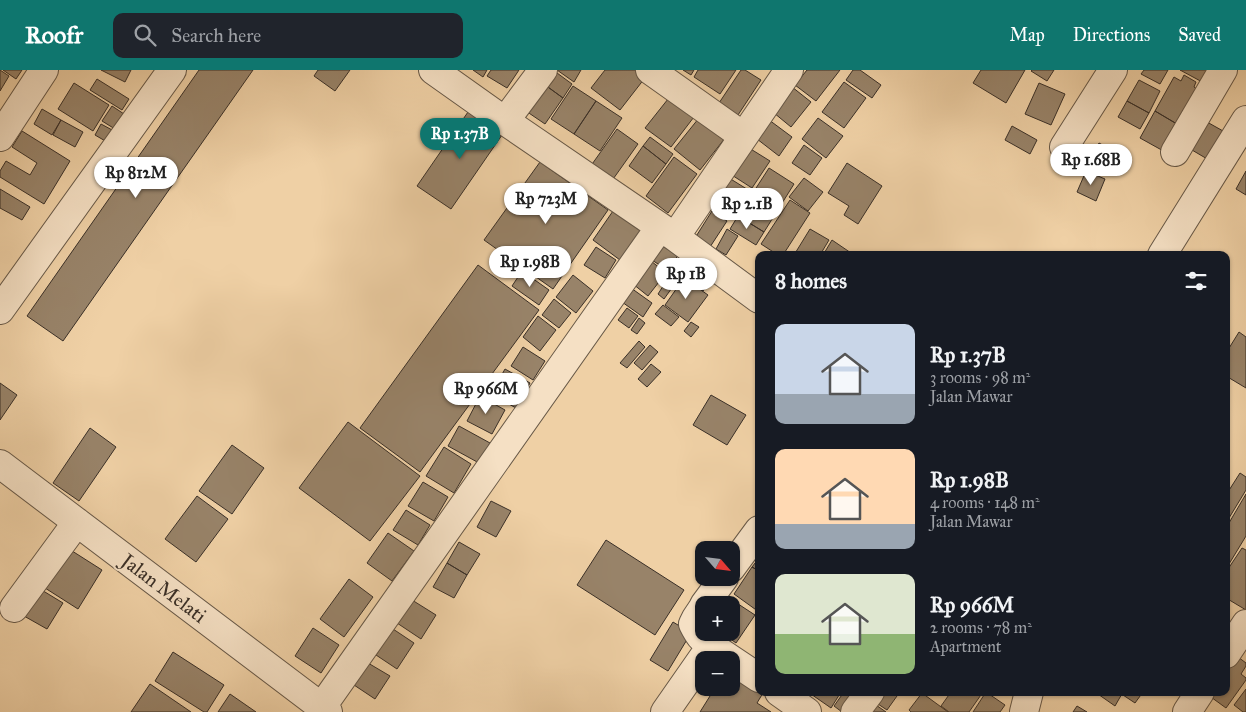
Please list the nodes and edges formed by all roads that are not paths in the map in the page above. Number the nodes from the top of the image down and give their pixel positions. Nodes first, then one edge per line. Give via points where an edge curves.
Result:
1 (44, 70) edge
2 (172, 70) edge
3 (433, 70) edge
4 (543, 70) edge
5 (650, 70) edge
6 (789, 70) edge
7 (1113, 70) edge
8 (1223, 70) edge
9 (1246, 120) edge
10 (505, 121) junction
11 (743, 136) junction
12 (0, 137) edge
13 (1064, 147) dead end
14 (1175, 152) dead end
15 (668, 232) junction
16 (1164, 251) edge
17 (755, 296) edge
18 (0, 310) edge
19 (0, 464) edge
20 (77, 522) junction
21 (755, 535) edge
22 (740, 556) edge
23 (14, 608) dead end
24 (704, 641) edge
25 (712, 646) junction
26 (755, 670) edge
27 (867, 696) edge
28 (1028, 696) edge
29 (1197, 696) edge
30 (325, 710) edge
31 (665, 712) edge
32 (855, 712) edge
33 (1024, 712) edge
34 (1187, 712) edge

1 - 12 street
2 - 18 street
3 - 10 street
4 - 10 street
5 - 11 street
6 - 11 street
7 - 13 street
8 - 14 street
9 - 16 street
10 - 15 street
11 - 15 street
15 - 17 street
15 - 30 street
19 - 20 street, Jalan Melati
20 - 23 street
20 - 30 street, Jalan Melati
21 - 22 street
24 - 25 street
25 - 26 street
25 - 31 street
27 - 32 street
28 - 33 street
29 - 34 street

